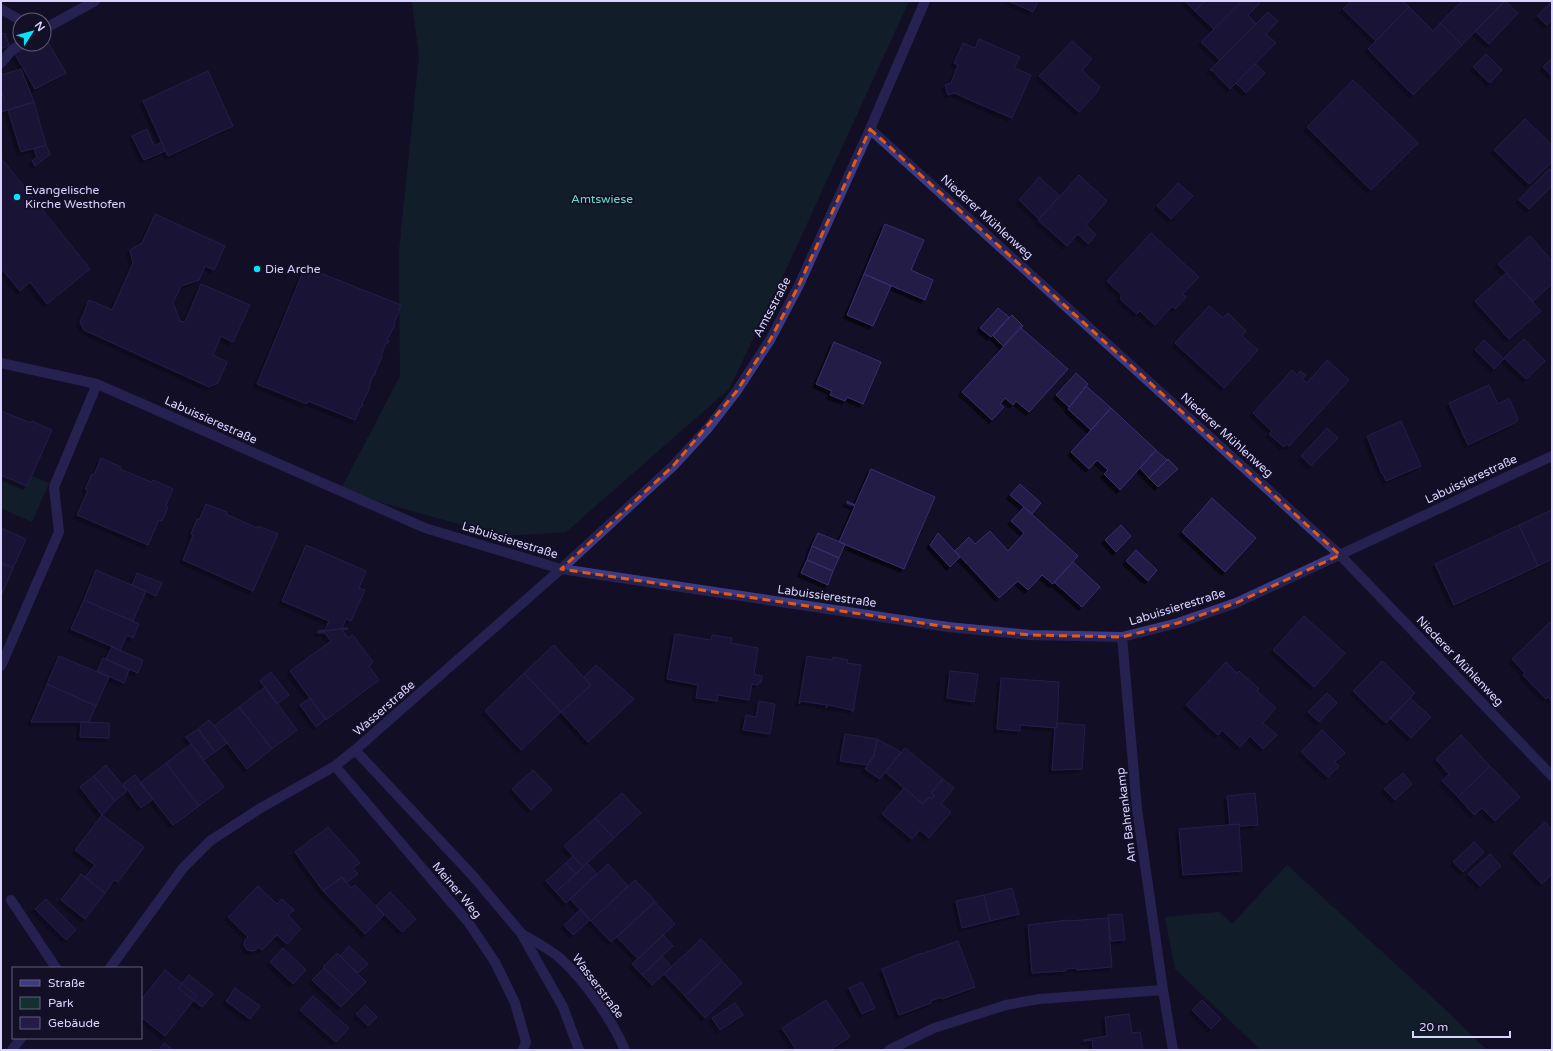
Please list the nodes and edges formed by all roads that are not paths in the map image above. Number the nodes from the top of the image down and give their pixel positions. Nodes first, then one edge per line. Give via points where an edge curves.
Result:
1 (95, 1) edge
2 (925, 1) edge
3 (1, 9) edge
4 (12, 15) edge
5 (52, 25) edge
6 (12, 50) edge
7 (1, 63) edge
8 (870, 129) junction
9 (1, 363) edge
10 (97, 384) junction
11 (1552, 456) edge
12 (1340, 555) junction
13 (560, 569) junction
14 (1122, 637) junction
15 (1, 666) edge
16 (355, 750) junction
17 (335, 766) junction
18 (1552, 776) edge
19 (11, 900) dead end
20 (521, 933) junction
21 (55, 967) edge
22 (111, 967) edge
23 (1163, 990) junction
24 (20, 1039) edge
25 (12, 1050) edge
26 (523, 1050) edge
27 (579, 1050) edge
28 (625, 1050) edge
29 (889, 1050) edge
30 (1173, 1050) edge

1 - 5 street
2 - 8 street, Amtsstraße
3 - 4 street
6 - 7 street
8 - 12 street, Niederer Mühlenweg
8 - 13 street, Amtsstraße via 798,287 770,340 736,392 708,428 672,466
9 - 10 street, Labuissierestraße
10 - 13 street, Labuissierestraße via 425,528
10 - 15 street via 54,487 59,532
11 - 12 street, Labuissierestraße
12 - 14 street, Labuissierestraße via 1236,603 1178,623
12 - 18 street, Niederer Mühlenweg
13 - 14 street, Labuissierestraße via 948,627 1030,635
13 - 16 street, Wasserstraße
14 - 23 street, Am Bahrenkamp via 1137,809
16 - 17 street
16 - 20 street, Wasserstraße via 473,876
17 - 22 street via 210,841 182,868
17 - 26 street, Meiner Weg via 468,922 495,962 515,1002 526,1042
19 - 21 street
20 - 27 street, Wasserstraße via 563,1007
20 - 28 street, Wasserstraße via 560,958 603,1011
23 - 29 street via 1039,999 1006,1005 934,1028
23 - 30 street, Am Bahrenkamp
24 - 25 street

